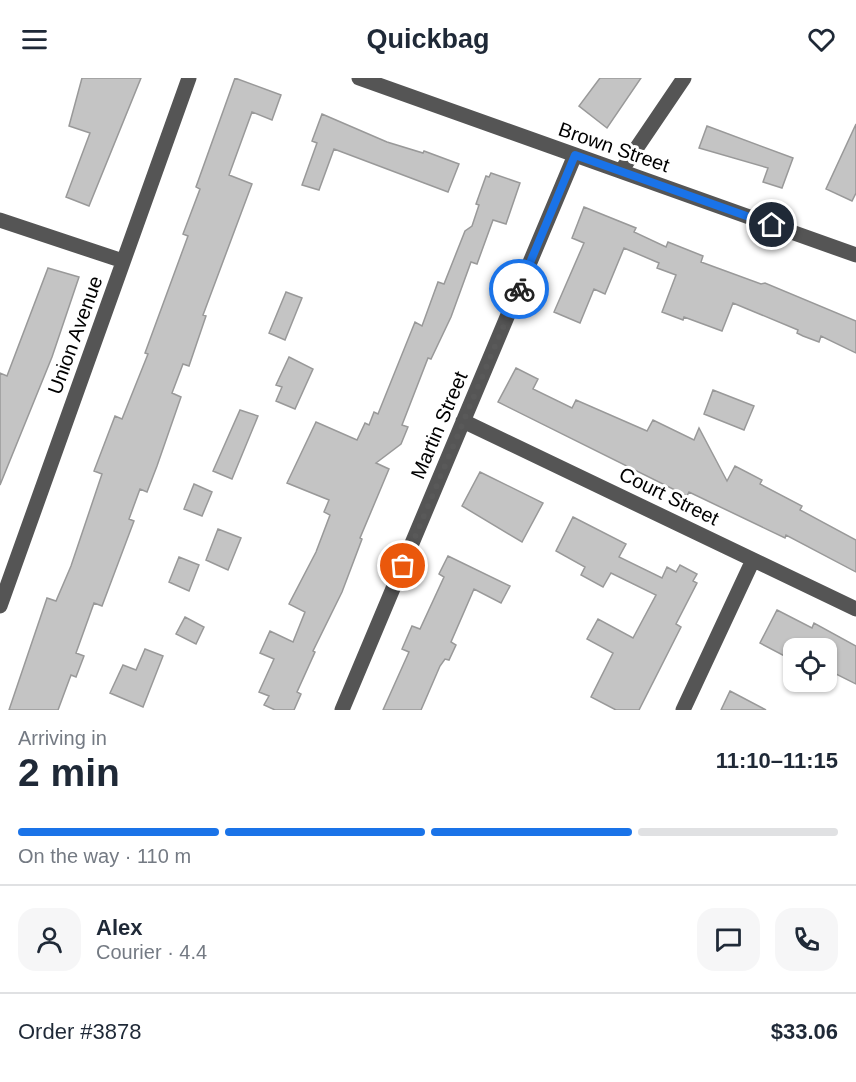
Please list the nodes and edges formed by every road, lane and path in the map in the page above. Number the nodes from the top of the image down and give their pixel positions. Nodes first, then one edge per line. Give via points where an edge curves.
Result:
1 (189, 78) edge
2 (359, 78) edge
3 (684, 78) edge
4 (575, 155) junction
5 (621, 171) junction
6 (0, 220) edge
7 (856, 255) edge
8 (123, 261) junction
9 (464, 421) junction
10 (753, 560) junction
11 (0, 606) edge
12 (856, 609) edge
13 (342, 710) edge
14 (683, 710) edge

1 - 8 street, Union Avenue
2 - 4 street, Brown Street
3 - 5 street
4 - 5 street, Brown Street
4 - 9 street, Martin Street
5 - 7 street, Brown Street
6 - 8 street
8 - 11 street, Union Avenue
9 - 10 street, Court Street
9 - 13 street, Martin Street
10 - 12 street, Court Street
10 - 14 street

